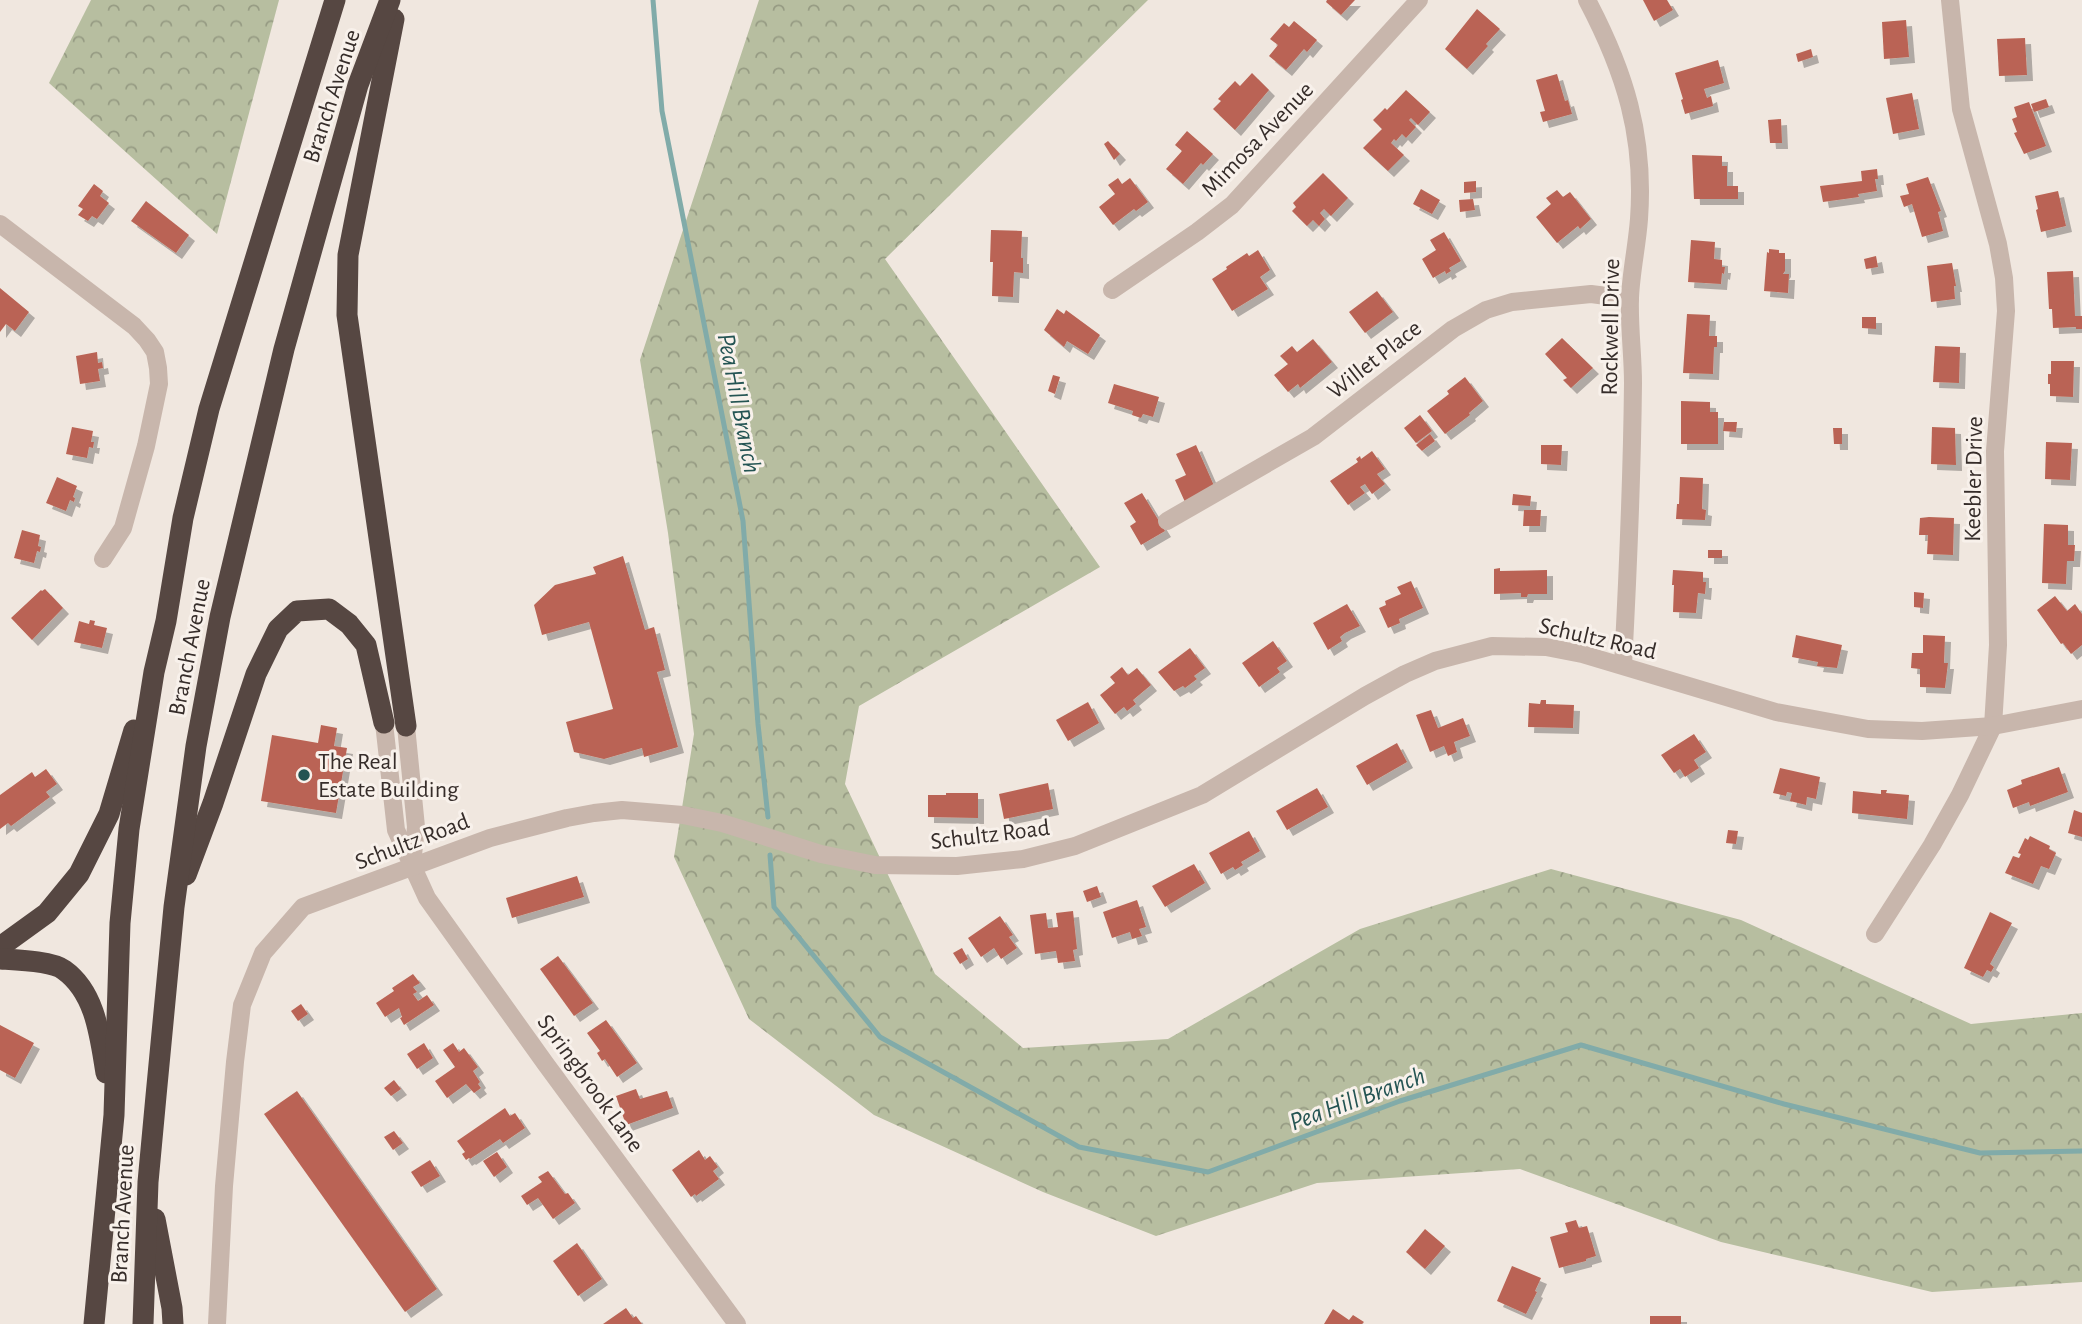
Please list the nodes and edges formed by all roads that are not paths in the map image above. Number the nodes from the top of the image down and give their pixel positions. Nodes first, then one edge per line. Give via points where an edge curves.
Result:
1 (335, 0) edge
2 (390, 0) edge
3 (397, 0) edge
4 (1419, 0) edge
5 (1587, 0) edge
6 (1950, 0) edge
7 (0, 224) edge
8 (1112, 290) dead end
9 (1630, 299) junction
10 (1167, 521) dead end
11 (103, 559) dead end
12 (166, 621) junction
13 (1623, 665) junction
14 (2082, 709) edge
15 (384, 723) joint
16 (406, 726) joint
17 (1993, 726) junction
18 (412, 867) junction
19 (174, 906) junction
20 (1875, 934) dead end
21 (0, 947) edge
22 (0, 959) edge
23 (114, 1115) junction
24 (148, 1182) junction
25 (94, 1324) edge
26 (143, 1324) edge
27 (173, 1324) edge
28 (217, 1324) edge
29 (737, 1324) edge

1 - 12 highway, Branch Avenue via 209,409 183,518
2 - 19 highway, Branch Avenue via 358,85 284,349 241,528 196,746
3 - 16 highway via 348,256 347,315
4 - 8 street, Mimosa Avenue via 1233,205
5 - 9 street, Rockwell Drive via 1625,87 1634,124 1639,218
6 - 17 street, Keebler Drive via 1961,110 2004,278 2006,312 1995,452 1998,645
7 - 11 street via 119,313 155,352 159,384 155,408 120,536
9 - 10 street, Willet Place via 1591,294 1512,302 1486,310 1453,329 1313,438
9 - 13 street, Rockwell Drive via 1633,379
12 - 21 highway via 110,814 79,874 47,913
12 - 23 highway, Branch Avenue via 129,829 120,923
13 - 17 street, Schultz Road via 1776,712 1868,729
13 - 18 street, Schultz Road via 1518,645 1492,646 1436,661 1364,696 1202,795 1076,846 1023,859 935,867 858,862 722,823 622,810 490,838
14 - 17 street, Schultz Road
15 - 18 street, Springbrook Lane via 396,830
15 - 19 highway via 366,645 329,609 297,611 278,629 256,674
16 - 18 street via 416,827
17 - 20 street, Keebler Drive via 1932,845
18 - 28 street, Schultz Road via 303,907 263,953 242,1005 236,1051
18 - 29 street, Springbrook Lane via 427,898
19 - 24 highway, Branch Avenue
22 - 23 highway via 63,969 86,993 99,1029
23 - 25 highway, Branch Avenue
24 - 26 highway, Branch Avenue
24 - 27 highway

